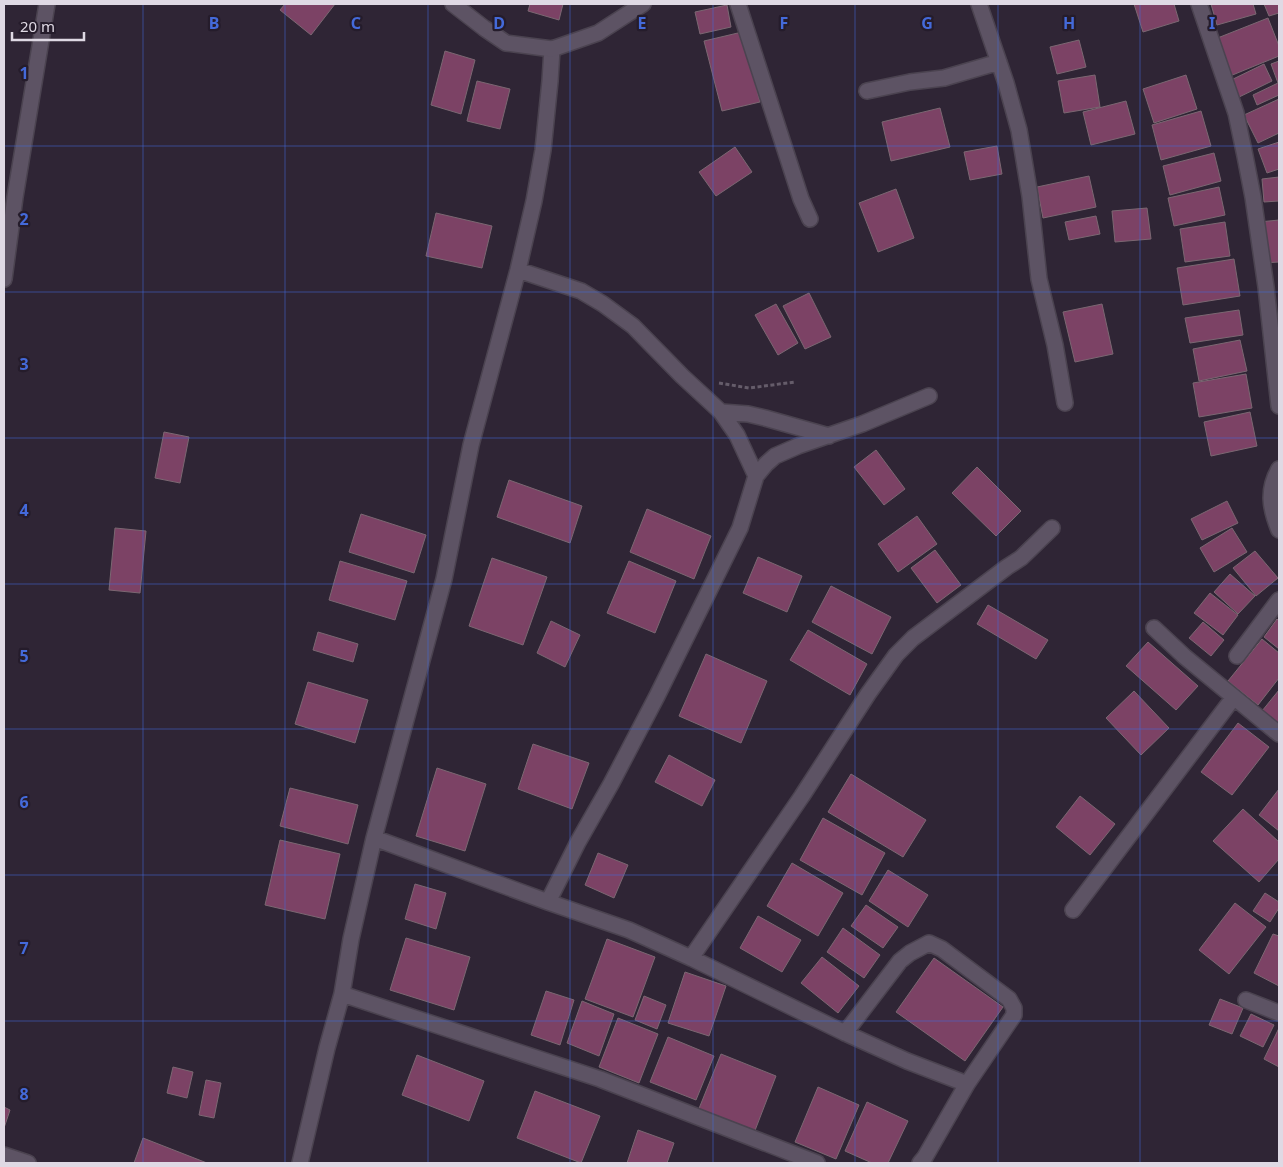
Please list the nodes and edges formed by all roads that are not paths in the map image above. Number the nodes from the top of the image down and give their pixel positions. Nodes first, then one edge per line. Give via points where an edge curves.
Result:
1 (47, 4) edge
2 (643, 4) edge
3 (738, 4) edge
4 (979, 4) edge
5 (1198, 4) edge
6 (461, 6) edge
7 (552, 49) junction
8 (999, 62) junction
9 (867, 91) dead end
10 (810, 219) dead end
11 (518, 270) junction
12 (4, 279) edge
13 (929, 396) dead end
14 (1065, 403) dead end
15 (1279, 406) edge
16 (721, 412) junction
17 (829, 436) junction
18 (1279, 469) edge
19 (756, 476) junction
20 (1052, 528) dead end
21 (1279, 530) edge
22 (1279, 600) edge
23 (1154, 628) dead end
24 (1237, 656) dead end
25 (1234, 697) junction
26 (1279, 734) edge
27 (374, 838) junction
28 (548, 902) junction
29 (1073, 910) dead end
30 (691, 958) junction
31 (342, 994) junction
32 (1246, 1000) dead end
33 (1279, 1013) edge
34 (845, 1033) junction
35 (968, 1084) junction
36 (4, 1155) edge
37 (28, 1163) edge
38 (300, 1163) edge
39 (817, 1163) edge
40 (920, 1163) edge

1 - 12 street
2 - 7 street via 598,33
3 - 10 street
4 - 8 street
5 - 15 street via 1236,113 1245,156 1266,287
6 - 7 street via 506,43
7 - 11 street via 543,150
8 - 9 street via 944,78
8 - 14 street via 1019,130 1039,279
11 - 16 street via 581,292 603,304 633,326
11 - 27 street via 472,445 444,579
13 - 17 street
16 - 17 street via 748,414
16 - 19 street via 737,435
17 - 19 street via 775,456
18 - 21 street via 1272,483 1271,498
19 - 28 street via 740,528 706,598
20 - 30 street via 1021,558 913,638 896,656
22 - 24 street
23 - 25 street
25 - 26 street
25 - 29 street
27 - 28 street
27 - 31 street
28 - 30 street via 629,930
30 - 34 street
31 - 38 street
31 - 39 street via 600,1079
32 - 33 street
34 - 35 street
34 - 35 street via 900,961 929,944 942,948 1004,994 1014,1008 1014,1015
35 - 40 street
36 - 37 street

